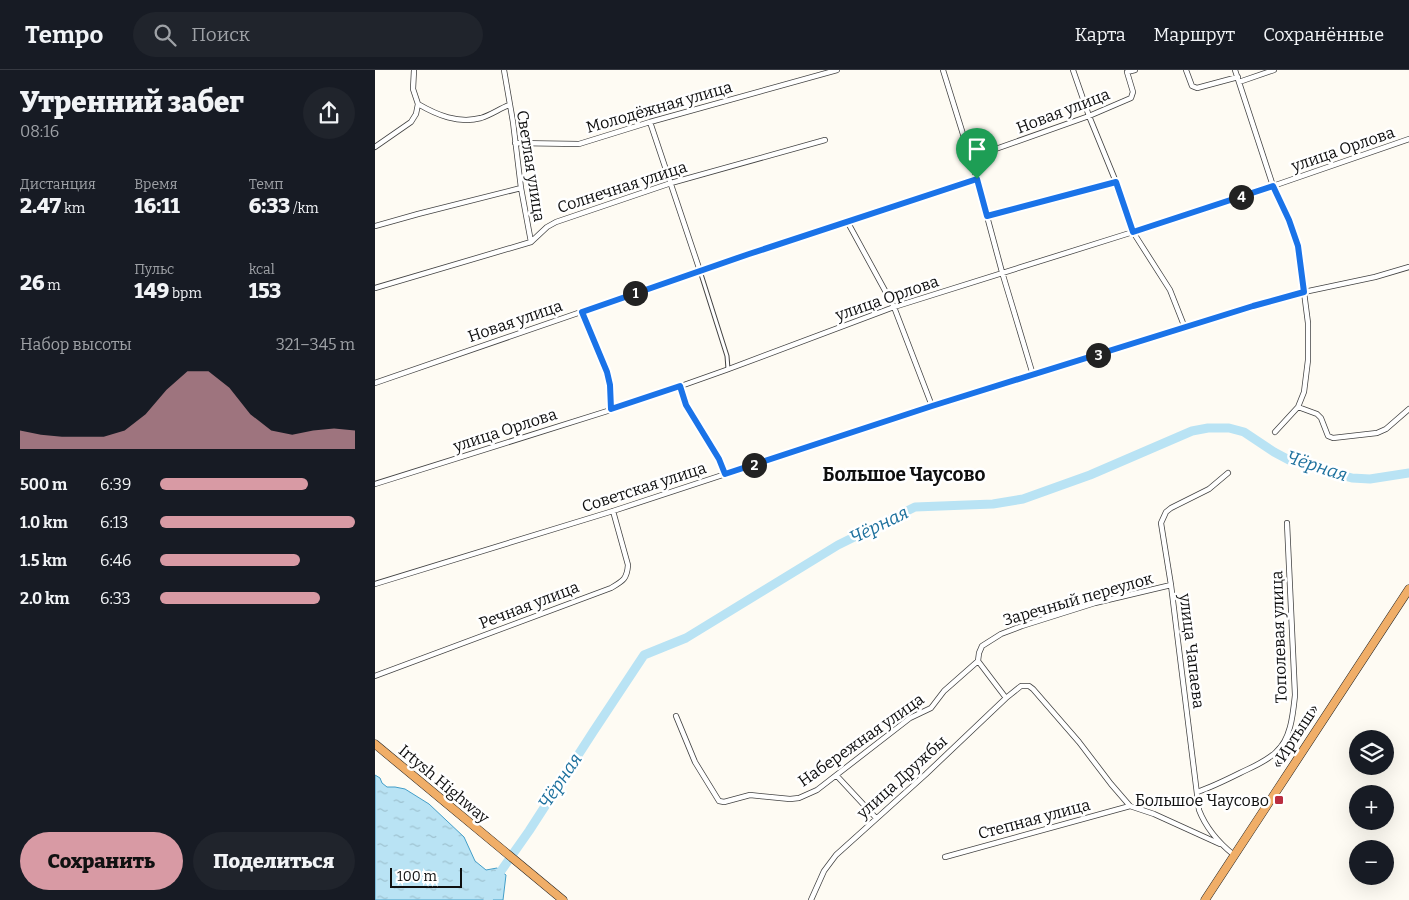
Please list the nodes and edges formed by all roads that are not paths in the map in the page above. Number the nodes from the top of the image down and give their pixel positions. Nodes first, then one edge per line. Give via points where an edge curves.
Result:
1 (414, 70) edge
2 (505, 70) edge
3 (837, 70) edge
4 (943, 70) edge
5 (1073, 70) edge
6 (1135, 70) edge
7 (1186, 70) edge
8 (1235, 70) edge
9 (1274, 70) edge
10 (1127, 71) edge
11 (1239, 80) junction
12 (417, 104) junction
13 (509, 105) junction
14 (1089, 116) junction
15 (650, 122) junction
16 (1409, 139) edge
17 (825, 140) dead end
18 (515, 143) junction
19 (375, 147) edge
20 (970, 158) junction
21 (977, 179) junction
22 (1116, 182) junction
23 (671, 183) junction
24 (1273, 186) junction
25 (521, 188) junction
26 (987, 216) junction
27 (847, 222) junction
28 (375, 226) edge
29 (1133, 232) junction
30 (531, 242) junction
31 (1409, 267) edge
32 (700, 270) junction
33 (1002, 272) junction
34 (375, 288) edge
35 (1304, 292) junction
36 (894, 307) junction
37 (582, 312) junction
38 (1185, 328) junction
39 (728, 369) junction
40 (1033, 375) junction
41 (375, 383) edge
42 (680, 386) junction
43 (932, 406) junction
44 (1298, 407) junction
45 (611, 409) junction
46 (1409, 409) edge
47 (1275, 432) dead end
48 (1228, 473) dead end
49 (725, 474) junction
50 (375, 484) edge
51 (613, 511) junction
52 (1287, 523) dead end
53 (375, 584) edge
54 (1171, 585) junction
55 (1409, 588) edge
56 (978, 661) junction
57 (375, 676) edge
58 (1006, 698) junction
59 (676, 716) dead end
60 (375, 744) edge
61 (837, 776) junction
62 (1197, 792) junction
63 (1130, 806) junction
64 (876, 818) junction
65 (1220, 844) junction
66 (1234, 855) junction
67 (945, 857) dead end
68 (563, 900) edge
69 (811, 900) edge
70 (1205, 900) edge

1 - 12 street
2 - 13 street
3 - 15 street, Молодёжная улица
4 - 20 street
5 - 14 street
6 - 10 street, Новая улица
7 - 11 street via 1192,86 1197,88
8 - 11 street
9 - 11 street
10 - 14 street, Новая улица via 1133,92 1131,98
11 - 24 street
12 - 13 street, Светлая улица via 453,119 482,118
12 - 19 street via 411,122
13 - 18 street, Светлая улица
14 - 20 street, Новая улица
14 - 22 street
15 - 18 street, Молодёжная улица via 579,144
15 - 23 street
16 - 24 street, улица Орлова
17 - 23 street, Солнечная улица
18 - 25 street, Светлая улица
20 - 21 street
21 - 26 street
21 - 27 street, Новая улица
22 - 26 street
22 - 29 street
23 - 30 street, Солнечная улица via 556,222
23 - 32 street
24 - 29 street, улица Орлова
24 - 35 street via 1298,246
25 - 28 street
25 - 30 street, Светлая улица
26 - 33 street
27 - 32 street, Новая улица
27 - 36 street
29 - 33 street, улица Орлова
29 - 38 street via 1170,290
30 - 34 street, Солнечная улица
31 - 35 street, Советская улица
32 - 37 street, Новая улица
32 - 39 street via 727,356
33 - 36 street, улица Орлова
33 - 40 street
35 - 38 street, Советская улица
35 - 44 street via 1308,360 1304,392
36 - 39 street, улица Орлова
36 - 43 street
37 - 41 street, Новая улица
37 - 45 street via 607,372
38 - 40 street, Советская улица
39 - 42 street, улица Орлова
40 - 43 street, Советская улица
42 - 45 street, улица Орлова
42 - 49 street via 686,405
43 - 49 street, Советская улица
44 - 46 street via 1317,414 1328,436 1333,438 1377,433
44 - 47 street
45 - 50 street, улица Орлова
48 - 54 street, улица Чапаева via 1209,489 1171,508 1163,516 1161,523
49 - 51 street, Советская улица
51 - 53 street, Советская улица
51 - 57 street, Речная улица via 628,565 623,581
52 - 62 street, Тополевая улица via 1295,695 1289,730 1281,748 1269,758
54 - 56 street, Заречный переулок via 1095,603 1001,634 982,646
54 - 62 street, улица Чапаева
55 - 66 highway, «Иртыш»
56 - 58 street
56 - 61 street, Набережная улица via 944,691 931,708 910,718
58 - 63 street, улица Дружбы via 1021,686 1033,689
58 - 64 street, улица Дружбы
59 - 61 street, Набережная улица via 695,762 719,801 750,795 799,798
60 - 68 highway, Irtysh Highway
61 - 64 street
62 - 65 street, улица Чапаева via 1202,818
63 - 65 street
63 - 67 street, Степная улица
64 - 69 street, улица Дружбы via 830,862
65 - 66 street, улица Чапаева
66 - 70 highway, «Иртыш»

